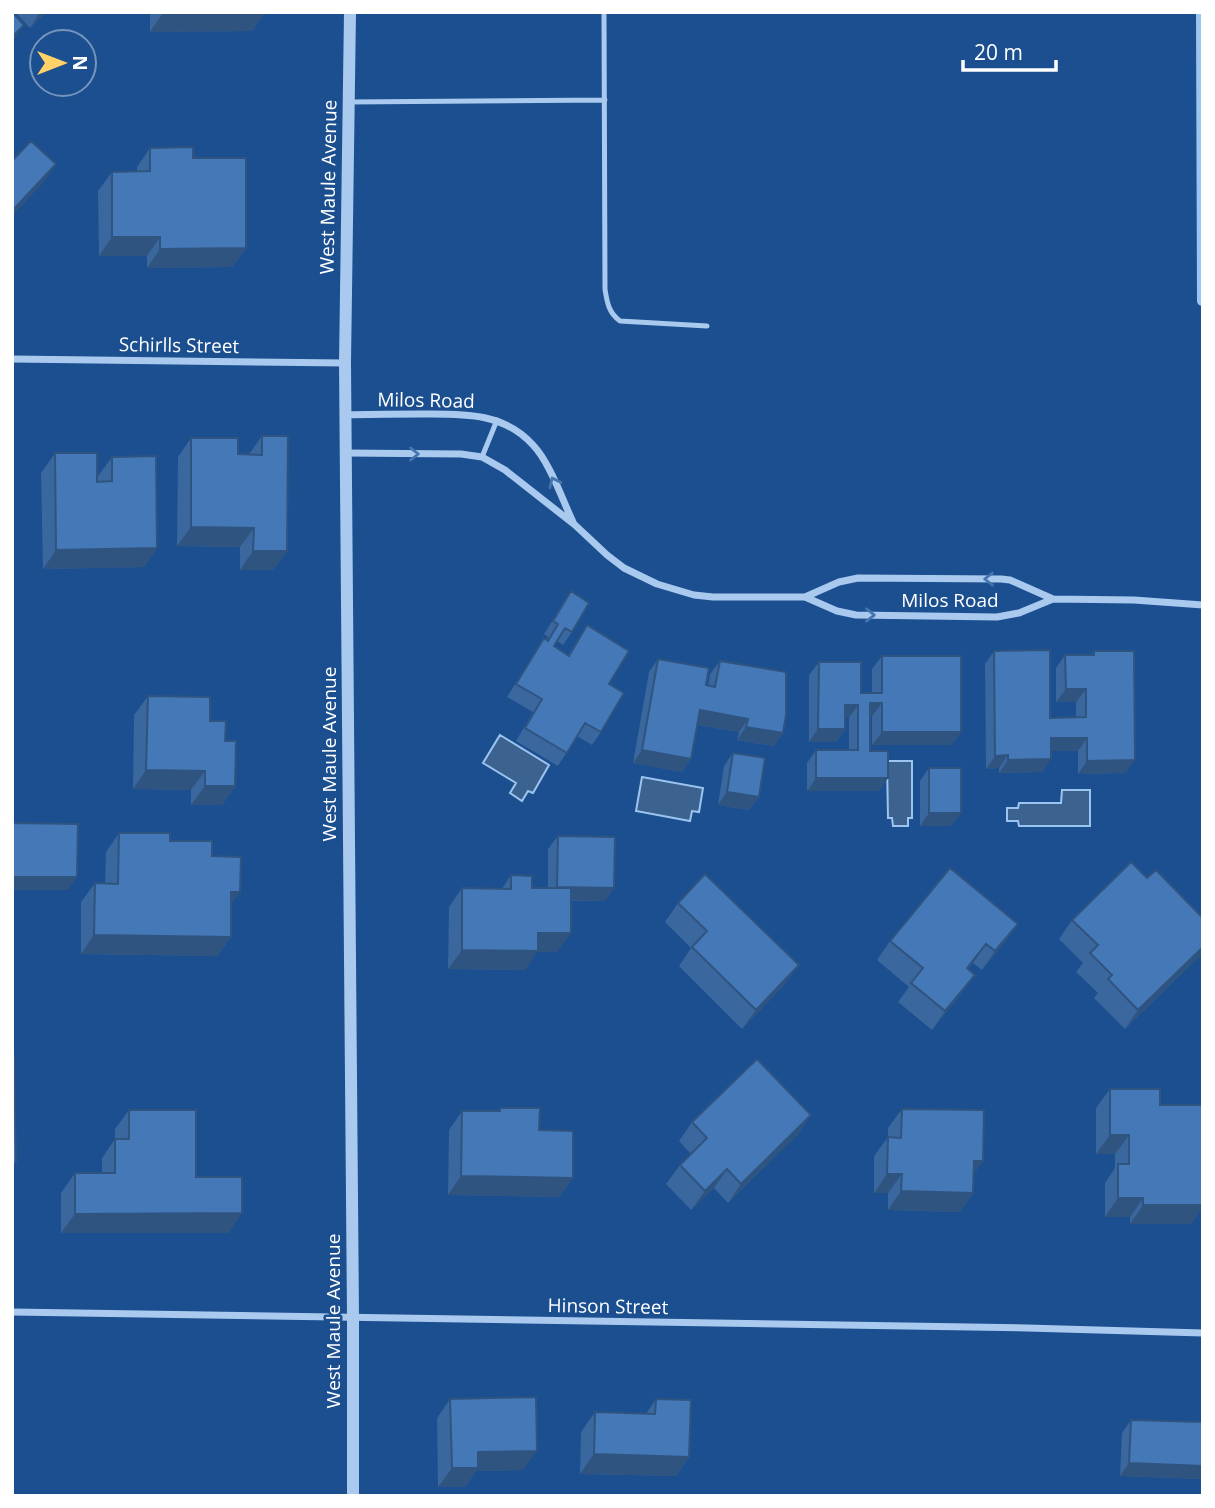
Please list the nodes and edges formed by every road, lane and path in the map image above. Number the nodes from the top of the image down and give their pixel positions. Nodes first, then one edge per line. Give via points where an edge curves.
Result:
1 (349, 12) edge
2 (604, 12) edge
3 (605, 100) junction
4 (349, 102) junction
5 (707, 326) dead end
6 (12, 359) edge
7 (345, 363) junction
8 (346, 415) junction
9 (497, 420) junction
10 (346, 453) junction
11 (482, 457) junction
12 (575, 525) junction
13 (805, 597) junction
14 (1053, 600) junction
15 (1203, 605) edge
16 (12, 1311) edge
17 (353, 1317) junction
18 (1203, 1333) edge
19 (353, 1496) edge

1 - 4 street, West Maule Avenue
2 - 3 lane
3 - 4 lane
3 - 5 lane via 605,289 610,309 620,321
4 - 7 street, West Maule Avenue
6 - 7 street, Schirlls Street
7 - 8 street, West Maule Avenue
8 - 9 street, Milos Road via 466,414
8 - 10 street, West Maule Avenue
9 - 11 lane
12 -> 9 street, Milos Road via 538,451
10 -> 11 street, Milos Road
10 - 17 street, West Maule Avenue
11 - 12 street, Milos Road
12 - 13 street, Milos Road via 624,568 676,591 713,597
13 -> 14 street, Milos Road via 856,615 984,617 1007,616
14 -> 13 street, Milos Road via 1010,580 988,579 858,578
14 - 15 street, Milos Road
16 - 17 street, Hinson Street
17 - 18 street, Hinson Street
17 - 19 street, West Maule Avenue

